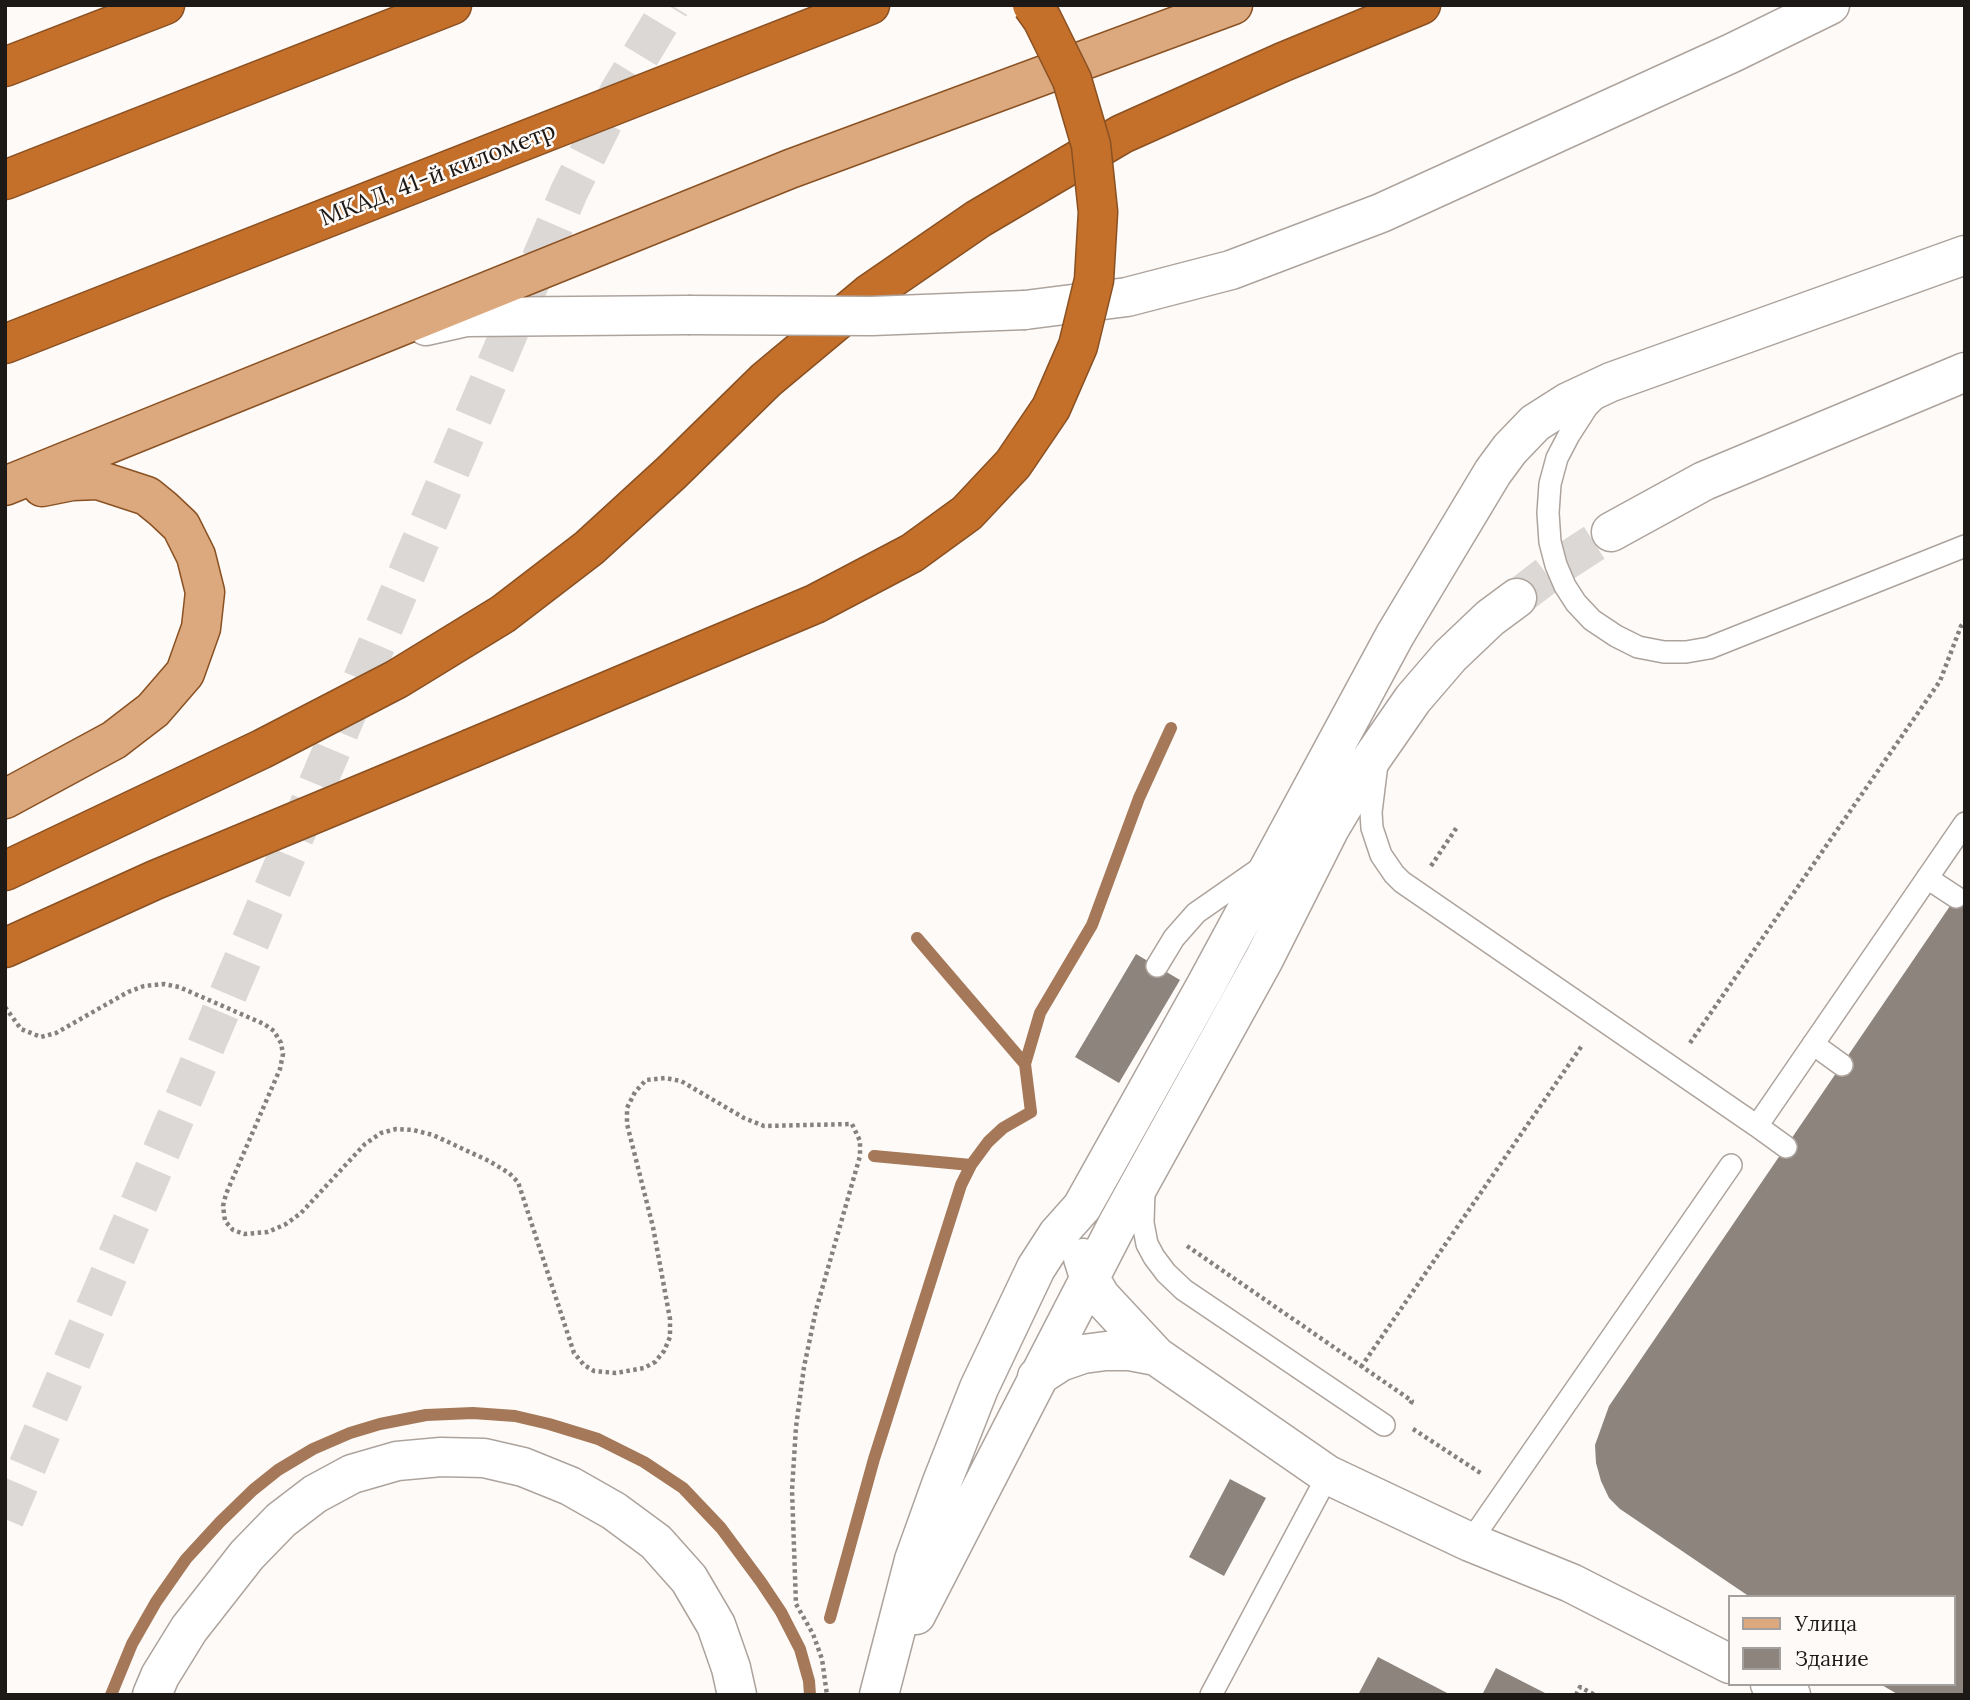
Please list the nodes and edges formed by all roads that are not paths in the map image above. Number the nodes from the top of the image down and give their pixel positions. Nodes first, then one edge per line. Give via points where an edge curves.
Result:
1 (165, 5) edge
2 (452, 5) edge
3 (870, 5) edge
4 (1032, 5) edge
5 (1233, 5) edge
6 (1421, 5) edge
7 (1830, 5) edge
8 (5, 67) edge
9 (5, 180) edge
10 (1965, 255) edge
11 (376, 337) junction
12 (5, 344) edge
13 (1965, 372) edge
14 (1611, 382) junction
15 (5, 486) edge
16 (5, 494) edge
17 (1611, 532) tunnel mouth
18 (1965, 546) edge
19 (1517, 598) tunnel mouth
20 (1378, 748) junction
21 (5, 799) edge
22 (1965, 823) edge
23 (1275, 858) junction
24 (5, 871) edge
25 (1927, 878) junction
26 (1956, 897) dead end
27 (5, 948) edge
28 (1157, 966) dead end
29 (1813, 1044) junction
30 (1842, 1065) dead end
31 (1757, 1126) junction
32 (1786, 1147) dead end
33 (1731, 1165) dead end
34 (1147, 1170) junction
35 (1082, 1207) junction
36 (1089, 1278) junction
37 (1156, 1356) junction
38 (1037, 1377) junction
39 (1384, 1425) dead end
40 (1328, 1475) junction
41 (1470, 1542) junction
42 (1728, 1663) edge
43 (1774, 1686) edge
44 (881, 1687) edge
45 (152, 1695) edge
46 (737, 1695) edge
47 (1211, 1695) edge
48 (1791, 1695) edge

1 - 8 highway
2 - 9 highway
3 - 12 highway, МКАД, 41-й километр
4 - 27 highway, bridge via 1072,80 1091,145 1098,212 1094,280 1078,346 1051,408 1013,464 967,513 912,553 815,604 155,880
5 - 11 main road via 790,170
6 - 24 highway via 1122,134 978,219 869,294 766,380 589,548 503,614 397,678 262,750
7 - 11 street, bridge via 1381,213 1231,270 1127,297 1025,310 872,316 466,317
10 - 14 street
11 - 15 main road
13 - 17 street via 1704,481
14 - 18 lane via 1587,407 1557,458 1550,484 1550,542 1576,603 1592,620 1637,647 1664,652 1709,648
14 - 23 street via 1535,423 1504,457 1395,635
16 - 21 main road via 97,480 147,496 181,526 196,556 205,592 201,628 185,673 153,710 114,740
19 - 20 street via 1450,656
20 - 31 lane via 1373,828 1381,855 1402,882
20 - 34 street via 1330,828 1264,959
22 - 25 lane
23 - 28 lane via 1196,913
23 - 35 street
25 - 26 lane
25 - 29 lane
29 - 30 lane
29 - 31 lane
31 - 32 lane
33 - 41 lane
34 - 36 street
34 - 39 lane via 1143,1223 1147,1244 1166,1273 1184,1290
35 - 36 street via 1082,1256
35 - 44 street via 1036,1268 979,1388 914,1560
36 - 37 street
36 - 38 street
37 - 38 street via 1130,1351 1083,1354
37 - 40 street
38 - 44 street
40 - 41 street
40 - 47 lane
41 - 42 street via 1570,1583
43 - 48 street
45 - 46 street via 189,1629 281,1520 352,1474 397,1461 441,1457 484,1458 523,1467 570,1486 656,1542 689,1579 716,1625

